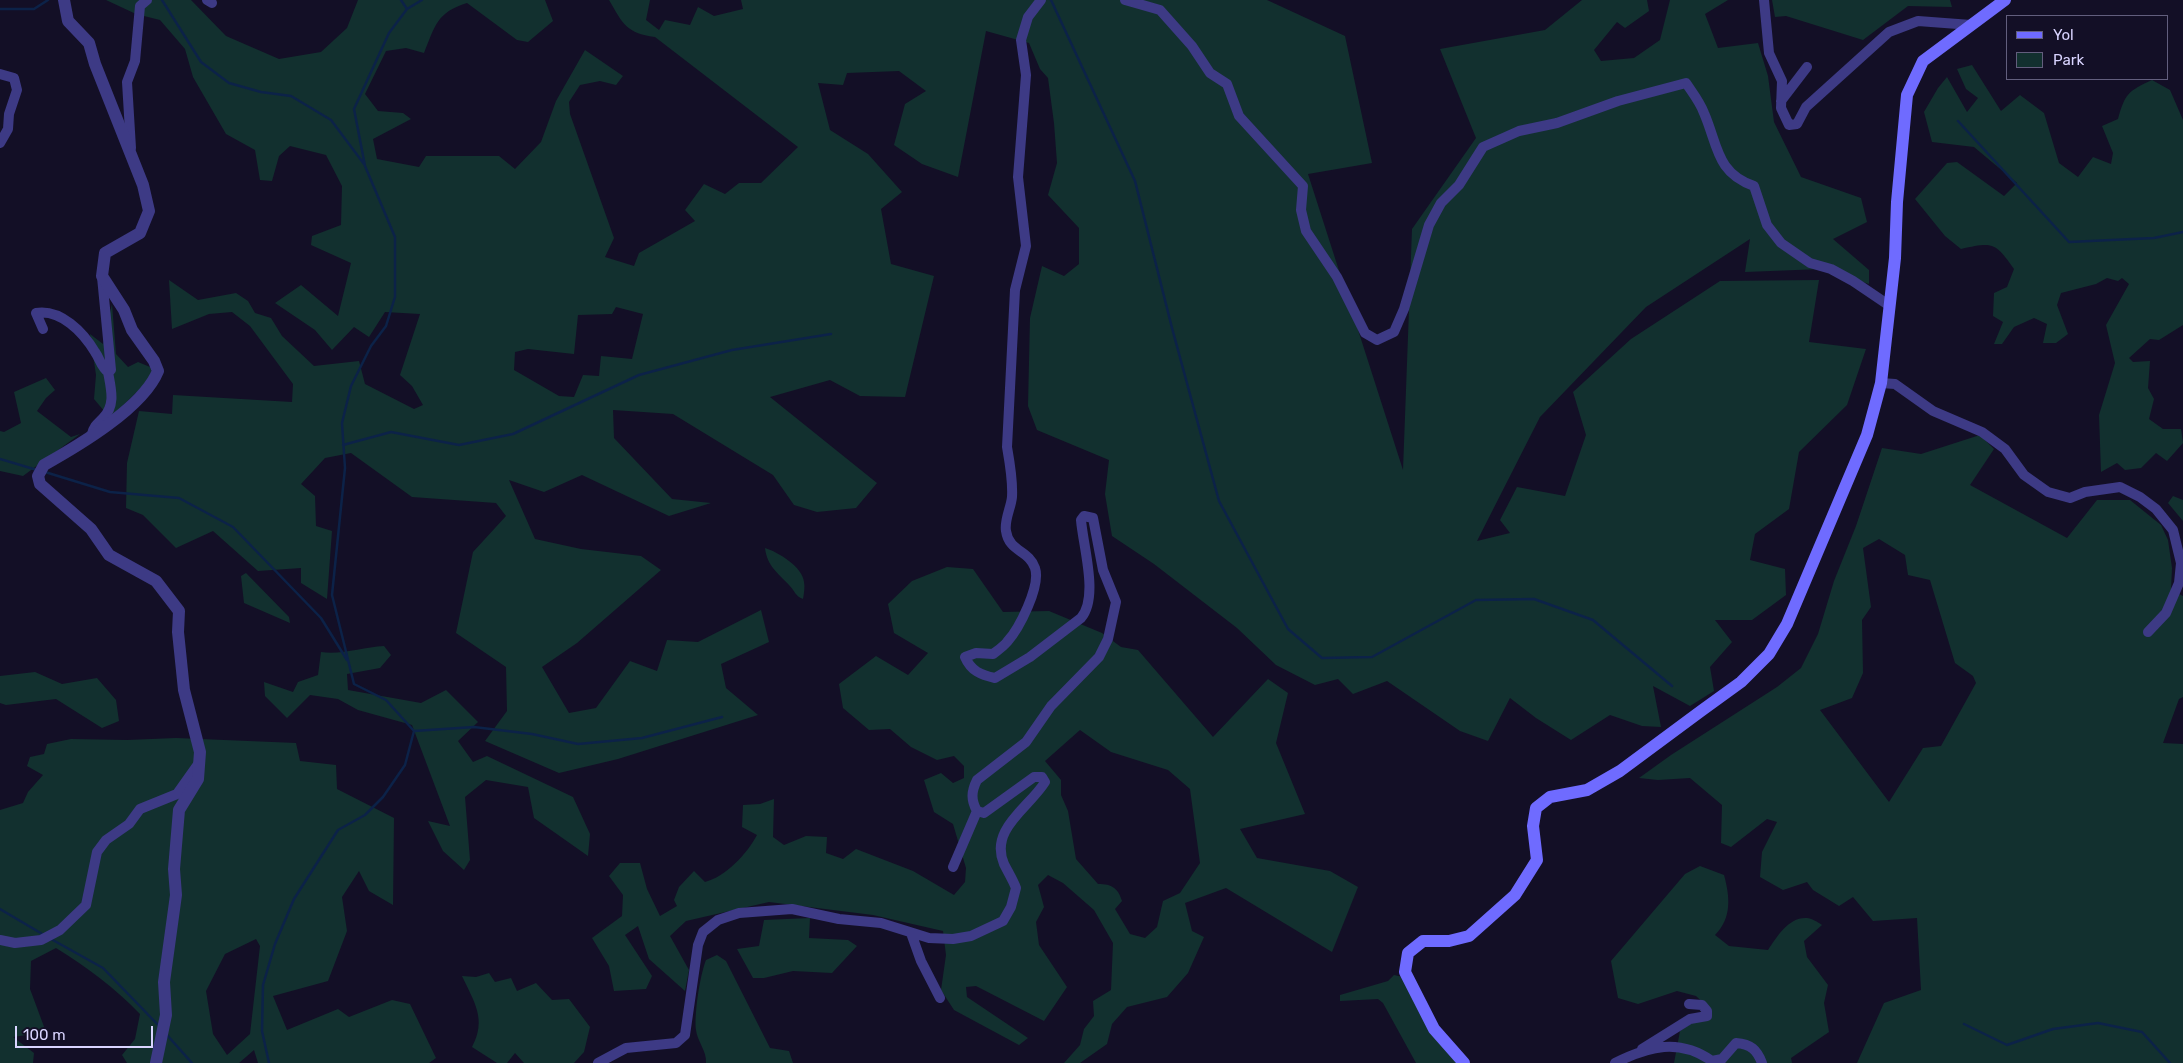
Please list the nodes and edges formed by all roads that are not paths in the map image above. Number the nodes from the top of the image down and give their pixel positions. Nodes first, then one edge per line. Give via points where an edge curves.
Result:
1 (64, 0) edge
2 (147, 0) edge
3 (1041, 0) edge
4 (1125, 0) edge
5 (1764, 0) edge
6 (2004, 0) edge
7 (1972, 25) junction
8 (1807, 68) dead end
9 (0, 74) edge
10 (1781, 101) junction
11 (4, 121) edge
12 (0, 143) edge
13 (131, 156) junction
14 (102, 276) junction
15 (1890, 306) junction
16 (43, 329) dead end
17 (108, 372) junction
18 (1881, 383) junction
19 (92, 434) junction
20 (2148, 632) dead end
21 (199, 764) junction
22 (977, 811) junction
23 (953, 867) dead end
24 (911, 933) junction
25 (0, 940) edge
26 (940, 998) dead end
27 (1689, 1004) dead end
28 (1641, 1050) junction
29 (156, 1063) edge
30 (598, 1063) edge
31 (1464, 1063) edge
32 (1615, 1063) edge
33 (1762, 1063) edge

1 - 13 street via 68,21 89,43 94,64
2 - 13 street via 140,6 135,61 127,82
3 - 22 street via 1028,17 1022,40 1026,75 1018,177 1026,246 1015,290 1007,447 1012,497 1005,527 1013,548 1026,554 1035,568 1035,586 1017,630 1007,643 993,654 965,656 969,665 982,676 995,678 1030,657 1088,610 1090,592 1081,520 1084,516 1094,518 1103,570 1116,602 1108,639 1099,657 1050,706 1026,742 977,780 972,801
4 - 15 street via 1160,10 1192,46 1210,73 1227,84 1239,116 1303,186 1301,210 1306,231 1338,277 1365,332 1377,340 1394,332 1429,226 1441,203 1459,185 1483,147 1519,130 1557,123 1618,101 1686,83 1704,112 1714,145 1727,170 1740,181 1754,186 1767,225 1780,243 1810,263 1832,269 1854,281
5 - 10 street via 1769,53 1782,81
6 - 7 main road
7 - 10 street via 1918,21 1889,32 1806,107 1797,124 1789,125
7 - 15 main road via 1923,61 1907,95
8 - 10 street
9 - 11 street via 14,78 18,90
11 - 12 street via 8,129
13 - 14 street via 149,211 140,233 105,254
14 - 17 street via 112,362
14 - 19 street via 158,371 138,401
15 - 18 main road
16 - 17 street via 36,313 46,312 72,325
17 - 19 street via 113,398 109,411 94,427
18 - 20 street via 1895,384 1934,411 1982,432 2005,449 2024,475 2048,492 2070,498 2085,492 2120,488 2140,496 2156,509 2173,530 2181,563 2179,582 2166,612
18 - 31 main road via 1863,445 1787,624 1769,654 1741,682 1620,771 1587,790 1550,798 1536,808 1533,826 1537,860 1515,895 1469,936 1449,941 1423,941 1408,953 1405,972 1434,1029
19 - 21 street via 44,465 38,476 40,484 91,529 109,555 156,581 179,611 184,690 200,752
21 - 25 street via 177,794 140,809 129,824 106,840 97,852 86,905 60,930 41,940 16,943
21 - 29 street via 198,779 179,810 174,869 176,894 164,982 166,1015
22 - 23 street
22 - 24 street via 984,813 1034,777 1042,777 1045,782 1003,832 1004,864 1016,888 1011,908 1003,921 971,936 929,938
24 - 26 street
24 - 30 street via 881,923 838,919 792,909 739,913 718,920 703,932 698,945 685,1035 676,1043 626,1048
27 - 28 street via 1702,1006 1708,1011 1707,1016 1690,1019
28 - 32 street
28 - 33 street via 1680,1047 1696,1050 1712,1061 1722,1059 1736,1043 1756,1050

